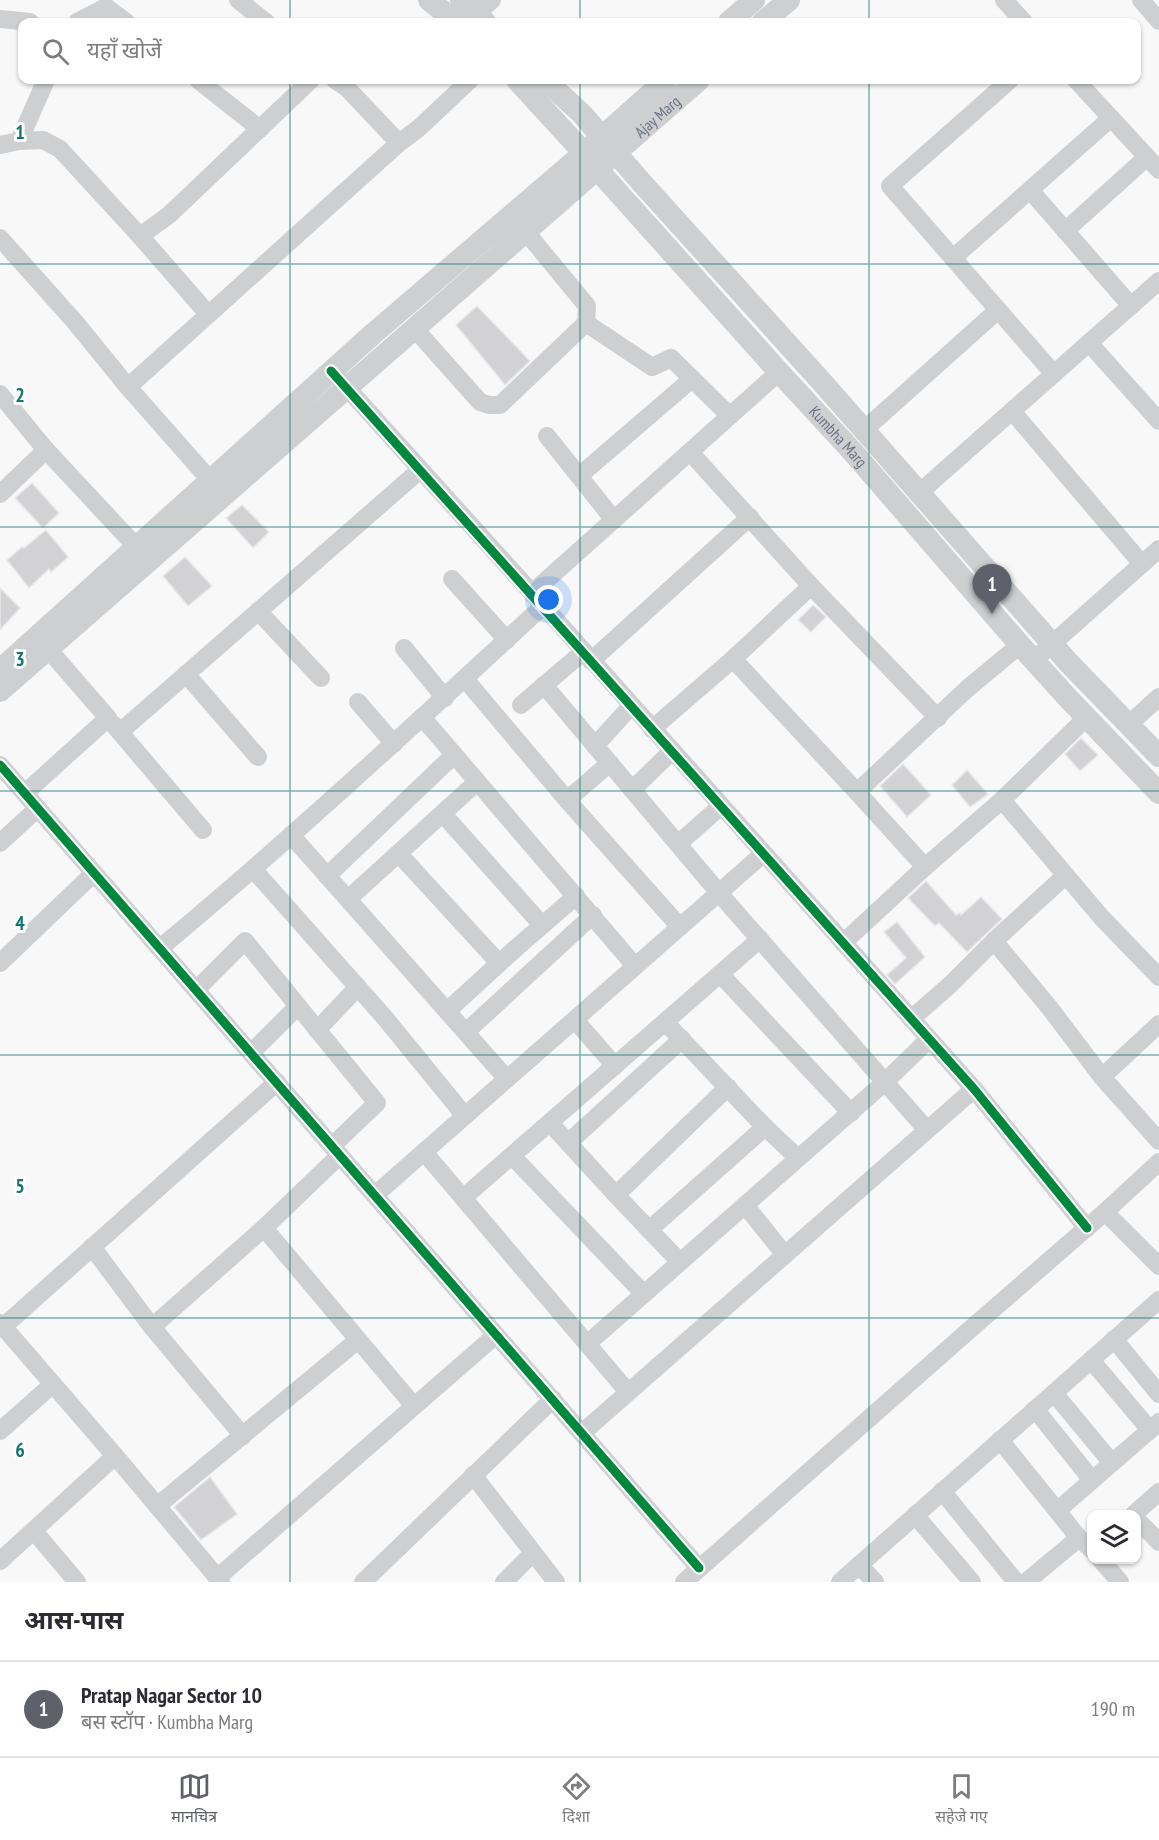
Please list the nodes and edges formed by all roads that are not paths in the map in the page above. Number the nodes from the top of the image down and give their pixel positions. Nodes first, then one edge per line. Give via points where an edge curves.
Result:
1 (238, 0) edge
2 (429, 0) edge
3 (754, 0) edge
4 (789, 0) edge
5 (1004, 0) edge
6 (1141, 0) edge
7 (474, 12) edge
8 (85, 18) edge
9 (121, 18) edge
10 (261, 18) edge
11 (734, 18) edge
12 (769, 18) edge
13 (1020, 18) edge
14 (0, 19) edge
15 (18, 21) edge
16 (1159, 21) edge
17 (44, 84) edge
18 (203, 84) edge
19 (307, 84) edge
20 (341, 84) edge
21 (466, 84) edge
22 (521, 84) edge
23 (549, 84) edge
24 (662, 84) edge
25 (693, 84) edge
26 (1005, 84) edge
27 (1080, 84) edge
28 (1111, 118) junction
29 (260, 129) junction
30 (19, 141) junction
31 (399, 143) junction
32 (0, 145) edge
33 (609, 145) junction
34 (591, 161) junction
35 (1153, 163) edge
36 (1030, 190) junction
37 (1065, 231) junction
38 (526, 232) junction
39 (140, 236) junction
40 (0, 238) edge
41 (953, 258) junction
42 (1159, 281) edge
43 (1131, 306) junction
44 (998, 310) junction
45 (208, 314) junction
46 (586, 323) junction
47 (415, 329) junction
48 (1089, 343) junction
49 (331, 371) junction
50 (779, 372) junction
51 (1054, 374) junction
52 (692, 379) junction
53 (128, 387) junction
54 (347, 388) junction
55 (0, 394) edge
56 (1012, 411) junction
57 (1156, 413) edge
58 (730, 416) junction
59 (864, 430) junction
60 (546, 436) dead end
61 (46, 450) junction
62 (690, 452) junction
63 (420, 470) junction
64 (579, 476) junction
65 (210, 480) junction
66 (0, 494) edge
67 (919, 494) junction
68 (750, 517) junction
69 (614, 520) junction
70 (1159, 549) edge
71 (143, 554) junction
72 (1142, 564) junction
73 (452, 579) dead end
74 (811, 586) junction
75 (538, 600) junction
76 (258, 611) junction
77 (507, 640) junction
78 (1052, 644) junction
79 (404, 648) dead end
80 (48, 649) junction
81 (1027, 653) junction
82 (587, 657) junction
83 (733, 659) junction
84 (0, 670) edge
85 (186, 674) junction
86 (321, 678) dead end
87 (465, 679) junction
88 (544, 686) junction
89 (0, 691) edge
90 (1159, 697) edge
91 (445, 698) junction
92 (358, 702) dead end
93 (521, 705) dead end
94 (631, 706) junction
95 (422, 717) junction
96 (1087, 717) junction
97 (938, 718) junction
98 (114, 725) junction
99 (1128, 725) junction
100 (652, 729) junction
101 (394, 744) junction
102 (595, 746) junction
103 (672, 752) junction
104 (454, 755) junction
105 (1159, 756) edge
106 (258, 757) dead end
107 (610, 764) junction
108 (0, 765) edge
109 (477, 782) junction
110 (632, 790) junction
111 (857, 792) junction
112 (25, 793) junction
113 (1159, 793) edge
114 (567, 800) junction
115 (1002, 800) junction
116 (721, 806) junction
117 (38, 808) junction
118 (443, 814) junction
119 (203, 830) dead end
120 (291, 835) junction
121 (0, 843) edge
122 (678, 844) junction
123 (399, 854) junction
124 (763, 854) junction
125 (925, 867) junction
126 (253, 869) junction
127 (94, 873) junction
128 (1066, 875) junction
129 (327, 876) junction
130 (719, 893) junction
131 (576, 896) junction
132 (348, 899) junction
133 (593, 915) junction
134 (542, 925) junction
135 (680, 927) junction
136 (760, 939) junction
137 (994, 941) junction
138 (843, 943) junction
139 (160, 948) junction
140 (0, 963) edge
141 (499, 963) junction
142 (635, 966) junction
143 (720, 974) junction
144 (1159, 977) edge
145 (358, 987) junction
146 (196, 990) junction
147 (298, 1006) junction
148 (447, 1011) junction
149 (911, 1018) junction
150 (575, 1020) junction
151 (666, 1022) junction
152 (1159, 1024) edge
153 (317, 1030) junction
154 (466, 1032) junction
155 (682, 1039) junction
156 (929, 1039) junction
157 (251, 1053) junction
158 (615, 1066) junction
159 (1102, 1077) junction
160 (507, 1079) junction
161 (885, 1082) junction
162 (277, 1083) junction
163 (728, 1087) junction
164 (974, 1089) junction
165 (851, 1113) junction
166 (465, 1116) junction
167 (550, 1123) junction
168 (765, 1127) junction
169 (927, 1130) junction
170 (1159, 1141) edge
171 (568, 1143) junction
172 (336, 1150) junction
173 (424, 1152) junction
174 (512, 1155) junction
175 (798, 1158) junction
176 (1158, 1165) edge
177 (375, 1195) junction
178 (616, 1195) junction
179 (463, 1198) junction
180 (745, 1205) junction
181 (1105, 1212) junction
182 (264, 1228) junction
183 (1087, 1228) junction
184 (649, 1230) junction
185 (92, 1247) junction
186 (785, 1255) junction
187 (680, 1262) junction
188 (1159, 1266) edge
189 (644, 1294) junction
190 (1159, 1300) edge
191 (2, 1325) edge
192 (152, 1327) junction
193 (496, 1335) junction
194 (1114, 1339) junction
195 (358, 1340) junction
196 (587, 1344) junction
197 (1091, 1360) junction
198 (53, 1384) junction
199 (628, 1392) junction
200 (1054, 1393) junction
201 (1159, 1394) edge
202 (552, 1399) junction
203 (414, 1406) junction
204 (1035, 1409) junction
205 (1154, 1426) edge
206 (0, 1431) edge
207 (582, 1433) junction
208 (243, 1436) junction
209 (1000, 1440) junction
210 (115, 1456) junction
211 (1112, 1463) junction
212 (473, 1475) junction
213 (1092, 1480) junction
214 (942, 1491) junction
215 (1159, 1492) edge
216 (157, 1506) junction
217 (1058, 1510) junction
218 (1139, 1510) edge
219 (915, 1515) junction
220 (1141, 1523) edge
221 (34, 1532) junction
222 (1159, 1542) edge
223 (1085, 1544) edge
224 (533, 1553) junction
225 (0, 1561) edge
226 (1104, 1564) edge
227 (859, 1565) junction
228 (699, 1568) junction
229 (373, 1579) edge
230 (219, 1580) edge
231 (1118, 1581) edge
232 (77, 1582) edge
233 (504, 1582) edge
234 (555, 1582) edge
235 (684, 1582) edge
236 (840, 1582) edge
237 (875, 1582) edge
238 (972, 1582) edge
239 (1016, 1582) edge
240 (1026, 1582) edge

1 - 10 street
2 - 7 street
3 - 11 street
4 - 12 street
5 - 13 street
6 - 16 street
8 - 9 street via 106,7
14 - 15 street
17 - 30 street
18 - 29 street
19 - 29 street
20 - 31 street
21 - 31 street
22 - 34 street, Kumbha Marg
23 - 33 street, Kumbha Marg
24 - 33 street, Ajay Marg
25 - 33 street, Ajay Marg
26 - 41 street via 890,186
27 - 28 street
28 - 35 street
28 - 36 street
29 - 39 street
30 - 32 street
30 - 39 street via 43,140 60,149
31 - 45 street
33 - 34 street, Ajay Marg
33 - 59 street, Kumbha Marg
34 - 38 street
34 - 49 street
34 - 50 street, Kumbha Marg
35 - 37 street
36 - 37 street
36 - 41 street
37 - 43 street
38 - 46 street via 587,306
38 - 47 street
39 - 45 street
40 - 53 street
41 - 44 street
42 - 43 street
43 - 48 street
44 - 51 street
44 - 59 street
45 - 53 street
46 - 47 street via 500,405 480,402
46 - 52 street via 652,367 671,358
47 - 54 street
48 - 51 street
48 - 57 street
49 - 54 street
49 - 65 street
50 - 58 street
50 - 81 street, Kumbha Marg
51 - 56 street
52 - 58 street
52 - 64 street
53 - 65 street
54 - 63 street
54 - 71 street
55 - 61 street
56 - 67 street
56 - 72 street
58 - 62 street
59 - 67 street, Kumbha Marg
60 - 64 street
61 - 66 street
61 - 71 street
62 - 68 street
62 - 69 street
63 - 75 street
63 - 76 street
64 - 69 street
65 - 71 street
67 - 78 street, Kumbha Marg
68 - 74 street
68 - 82 street
69 - 75 street
70 - 72 street
71 - 80 street
71 - 84 street
72 - 78 street
73 - 77 street
74 - 83 street
74 - 97 street
75 - 77 street
75 - 82 street
76 - 85 street
76 - 86 street
77 - 87 street
78 - 81 street
78 - 99 street, Kumbha Marg
79 - 91 street
80 - 89 street
80 - 98 street
81 - 96 street, Kumbha Marg
81 - 97 street via 968,688
82 - 88 street
82 - 94 street
83 - 100 street
83 - 111 street
85 - 98 street
85 - 106 street
87 - 91 street
87 - 114 street
88 - 93 street
88 - 102 street
90 - 99 street
91 - 95 street
92 - 101 street
94 - 100 street
94 - 102 street
95 - 101 street
95 - 104 street
96 - 113 street, Kumbha Marg
96 - 115 street
97 - 111 street
98 - 112 street
98 - 119 street
99 - 105 street, Kumbha Marg
100 - 103 street
101 - 120 street
102 - 107 street
103 - 110 street
103 - 116 street
104 - 109 street
104 - 129 street
107 - 110 street
107 - 114 street
108 - 112 street
109 - 118 street
109 - 131 street
110 - 122 street
111 - 125 street
112 - 117 street
114 - 135 street
115 - 125 street
115 - 128 street
116 - 122 street
116 - 124 street
117 - 121 street
117 - 127 street
118 - 123 street
118 - 134 street
120 - 126 street
120 - 129 street
122 - 130 street
123 - 132 street
123 - 141 street
124 - 130 street
124 - 138 street
125 - 138 street
126 - 139 street
126 - 145 street
127 - 139 street
127 - 140 street
128 - 137 street
128 - 144 street
129 - 132 street
130 - 135 street
130 - 136 street
131 - 133 street
131 - 134 street
132 - 148 street
133 - 142 street
133 - 154 street
134 - 141 street
135 - 142 street
136 - 143 street
136 - 161 street
137 - 149 street
137 - 159 street
138 - 149 street
139 - 146 street
141 - 148 street
142 - 150 street
143 - 151 street
143 - 165 street
145 - 153 street
145 - 166 street
146 - 147 street via 245,941
146 - 157 street
147 - 153 street
147 - 157 street
148 - 154 street
149 - 156 street
150 - 158 street
150 - 160 street
151 - 155 street
151 - 158 street
152 - 159 street
153 - 172 street via 377,1103
154 - 160 street
155 - 163 street
155 - 171 street
156 - 161 street
156 - 164 street
157 - 162 street
158 - 167 street
159 - 170 street
160 - 166 street
161 - 165 street
161 - 169 street
162 - 172 street
162 - 185 street
163 - 168 street
163 - 178 street
164 - 169 street
164 - 183 street
165 - 175 street
166 - 173 street
167 - 171 street
167 - 174 street
168 - 175 street
168 - 184 street
169 - 186 street
171 - 178 street
172 - 177 street
172 - 182 street
173 - 177 street
173 - 179 street
174 - 179 street
174 - 189 street
175 - 180 street
176 - 181 street
177 - 193 street
178 - 184 street
179 - 196 street
180 - 186 street
180 - 187 street
181 - 183 street
181 - 188 street
182 - 192 street
182 - 195 street
183 - 228 street
184 - 187 street
185 - 191 street
185 - 192 street
186 - 199 street
187 - 189 street
189 - 196 street
190 - 194 street
191 - 198 street
192 - 208 street
193 - 202 street
193 - 203 street
194 - 197 street
194 - 201 street
195 - 203 street
195 - 208 street
196 - 199 street
197 - 200 street
197 - 205 street
198 - 206 street
198 - 210 street
199 - 207 street
200 - 204 street
200 - 211 street
202 - 207 street
202 - 212 street
203 - 230 street
204 - 209 street
204 - 213 street
205 - 211 street
207 - 228 street
208 - 216 street
209 - 214 street
209 - 217 street
210 - 216 street
210 - 221 street
211 - 213 street
212 - 224 street
212 - 229 street
213 - 217 street
214 - 219 street
214 - 239 street
215 - 218 street
216 - 230 street
217 - 223 street
219 - 227 street
219 - 238 street
220 - 222 street
221 - 225 street
221 - 232 street
223 - 240 street
224 - 233 street
224 - 234 street
226 - 231 street
227 - 236 street
227 - 237 street
228 - 235 street

